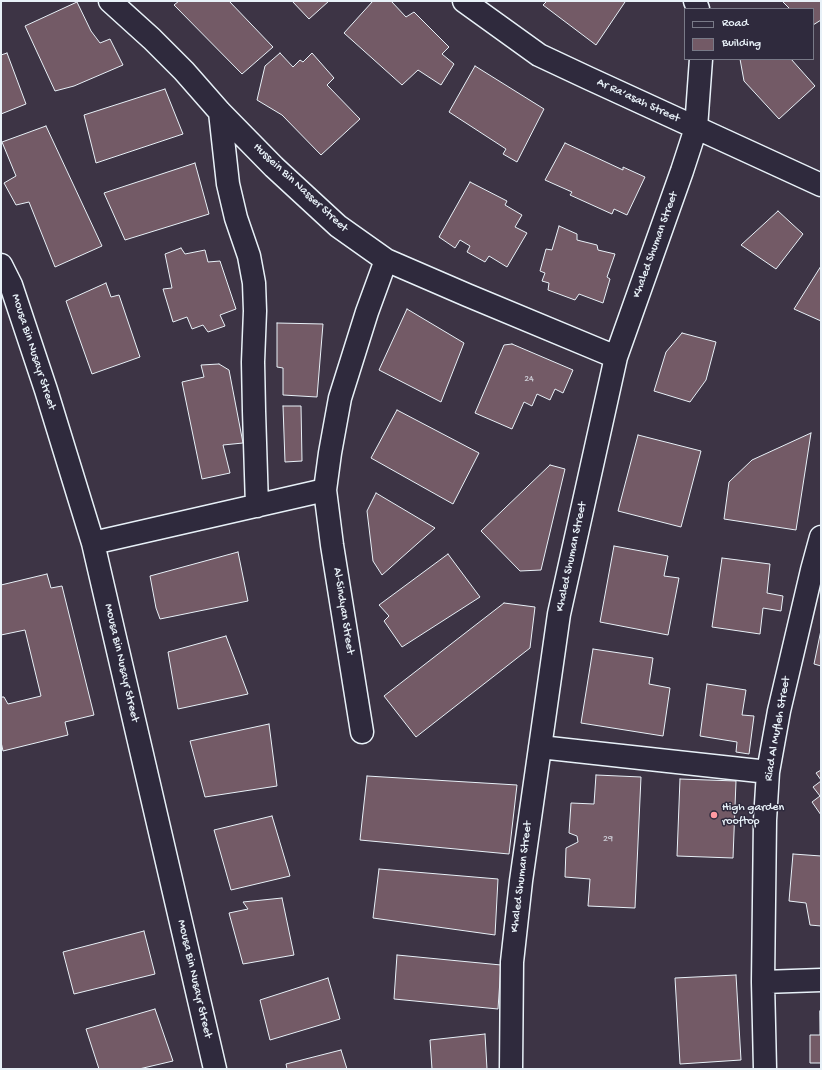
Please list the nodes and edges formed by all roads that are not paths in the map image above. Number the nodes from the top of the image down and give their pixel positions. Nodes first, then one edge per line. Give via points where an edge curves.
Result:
1 (110, 1) edge
2 (464, 1) edge
3 (701, 60) edge
4 (220, 112) junction
5 (696, 128) junction
6 (821, 185) edge
7 (386, 260) junction
8 (1, 265) edge
9 (616, 357) junction
10 (325, 490) junction
11 (257, 506) junction
12 (821, 537) edge
13 (93, 543) junction
14 (362, 732) dead end
15 (540, 747) junction
16 (768, 772) junction
17 (821, 980) edge
18 (763, 982) junction
19 (215, 1069) edge
20 (511, 1069) edge
21 (765, 1069) edge

1 - 4 street, Hussein Bin Nasser Street via 184,71
2 - 5 street, Ar Ra’asah Street via 539,55
3 - 5 street, Khaled Shuman Street
4 - 7 street, Hussein Bin Nasser Street via 274,167 338,226
4 - 11 street via 228,184 249,256 254,283 253,362
5 - 6 street, Ar Ra’asah Street
5 - 9 street, Khaled Shuman Street
7 - 9 street, Hussein Bin Nasser Street
7 - 10 street, Al-Sindyan Street via 340,398
8 - 13 street, Mousa Bin Nusayr Street via 11,285 46,390
9 - 15 street, Khaled Shuman Street via 559,614
10 - 11 street
10 - 14 street, Al-Sindyan Street
11 - 13 street
12 - 16 street, Riad Al Mufleh Street via 779,711
13 - 19 street, Mousa Bin Nusayr Street
15 - 16 street
15 - 20 street, Khaled Shuman Street via 512,962
16 - 18 street, Riad Al Mufleh Street
17 - 18 street
18 - 21 street, Riad Al Mufleh Street

